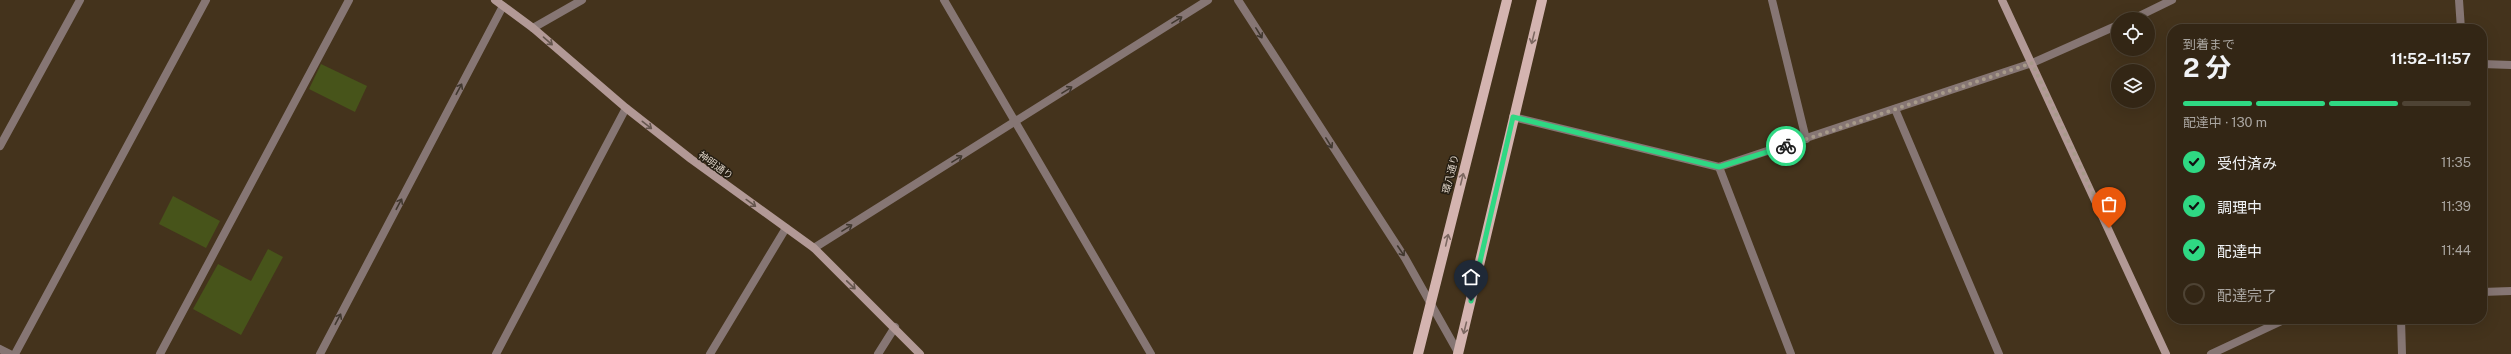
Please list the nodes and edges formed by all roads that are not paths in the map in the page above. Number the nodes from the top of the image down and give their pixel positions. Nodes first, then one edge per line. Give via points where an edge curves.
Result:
1 (80, 0) edge
2 (206, 0) edge
3 (349, 0) edge
4 (495, 0) edge
5 (582, 0) edge
6 (944, 0) edge
7 (1208, 0) edge
8 (1238, 0) edge
9 (1507, 0) edge
10 (1542, 0) edge
11 (1772, 0) edge
12 (2002, 0) edge
13 (2172, 0) edge
14 (2459, 0) edge
15 (503, 6) junction
16 (2147, 12) edge
17 (2461, 24) edge
18 (533, 28) junction
19 (2111, 29) edge
20 (2032, 63) junction
21 (2487, 64) edge
22 (2511, 65) edge
23 (626, 108) junction
24 (1895, 109) junction
25 (1513, 117) junction
26 (1016, 122) junction
27 (1806, 139) junction
28 (0, 146) edge
29 (1719, 167) junction
30 (786, 228) junction
31 (814, 248) junction
32 (2511, 291) edge
33 (2487, 292) edge
34 (1430, 305) junction
35 (2275, 324) edge
36 (2401, 324) edge
37 (895, 327) junction
38 (0, 349) edge
39 (10, 354) edge
40 (15, 354) edge
41 (160, 354) edge
42 (320, 354) edge
43 (496, 354) edge
44 (710, 354) edge
45 (878, 354) edge
46 (920, 354) edge
47 (1151, 354) edge
48 (1418, 354) edge
49 (1459, 354) edge
50 (1791, 354) edge
51 (1999, 354) edge
52 (2166, 354) edge
53 (2211, 354) edge
54 (2402, 354) edge

1 - 28 street
2 - 40 street
3 - 41 street
4 - 15 street, 神明通り
5 - 18 street
6 - 26 street
26 -> 7 street
8 -> 34 street via 1337,156 1406,258
34 -> 9 main road, 環八通り
10 -> 25 main road
11 - 27 street
12 - 20 street
13 - 16 street
14 - 17 street
15 - 18 street, 神明通り
42 -> 15 street
18 -> 23 street, 神明通り
19 - 20 street
20 - 24 street
20 - 52 street
21 - 22 street
23 -> 30 street, 神明通り
23 - 43 street
24 - 27 street
24 - 51 street
25 - 29 street
25 -> 49 main road
31 -> 26 street
26 - 47 street
27 - 29 street
29 - 50 street
30 - 31 street, 神明通り
30 - 44 street
31 -> 37 street, 神明通り
32 - 33 street
34 - 48 main road, 環八通り
34 - 49 street
35 - 53 street
36 - 54 street
37 - 45 street
37 - 46 street, 神明通り
38 - 39 street

